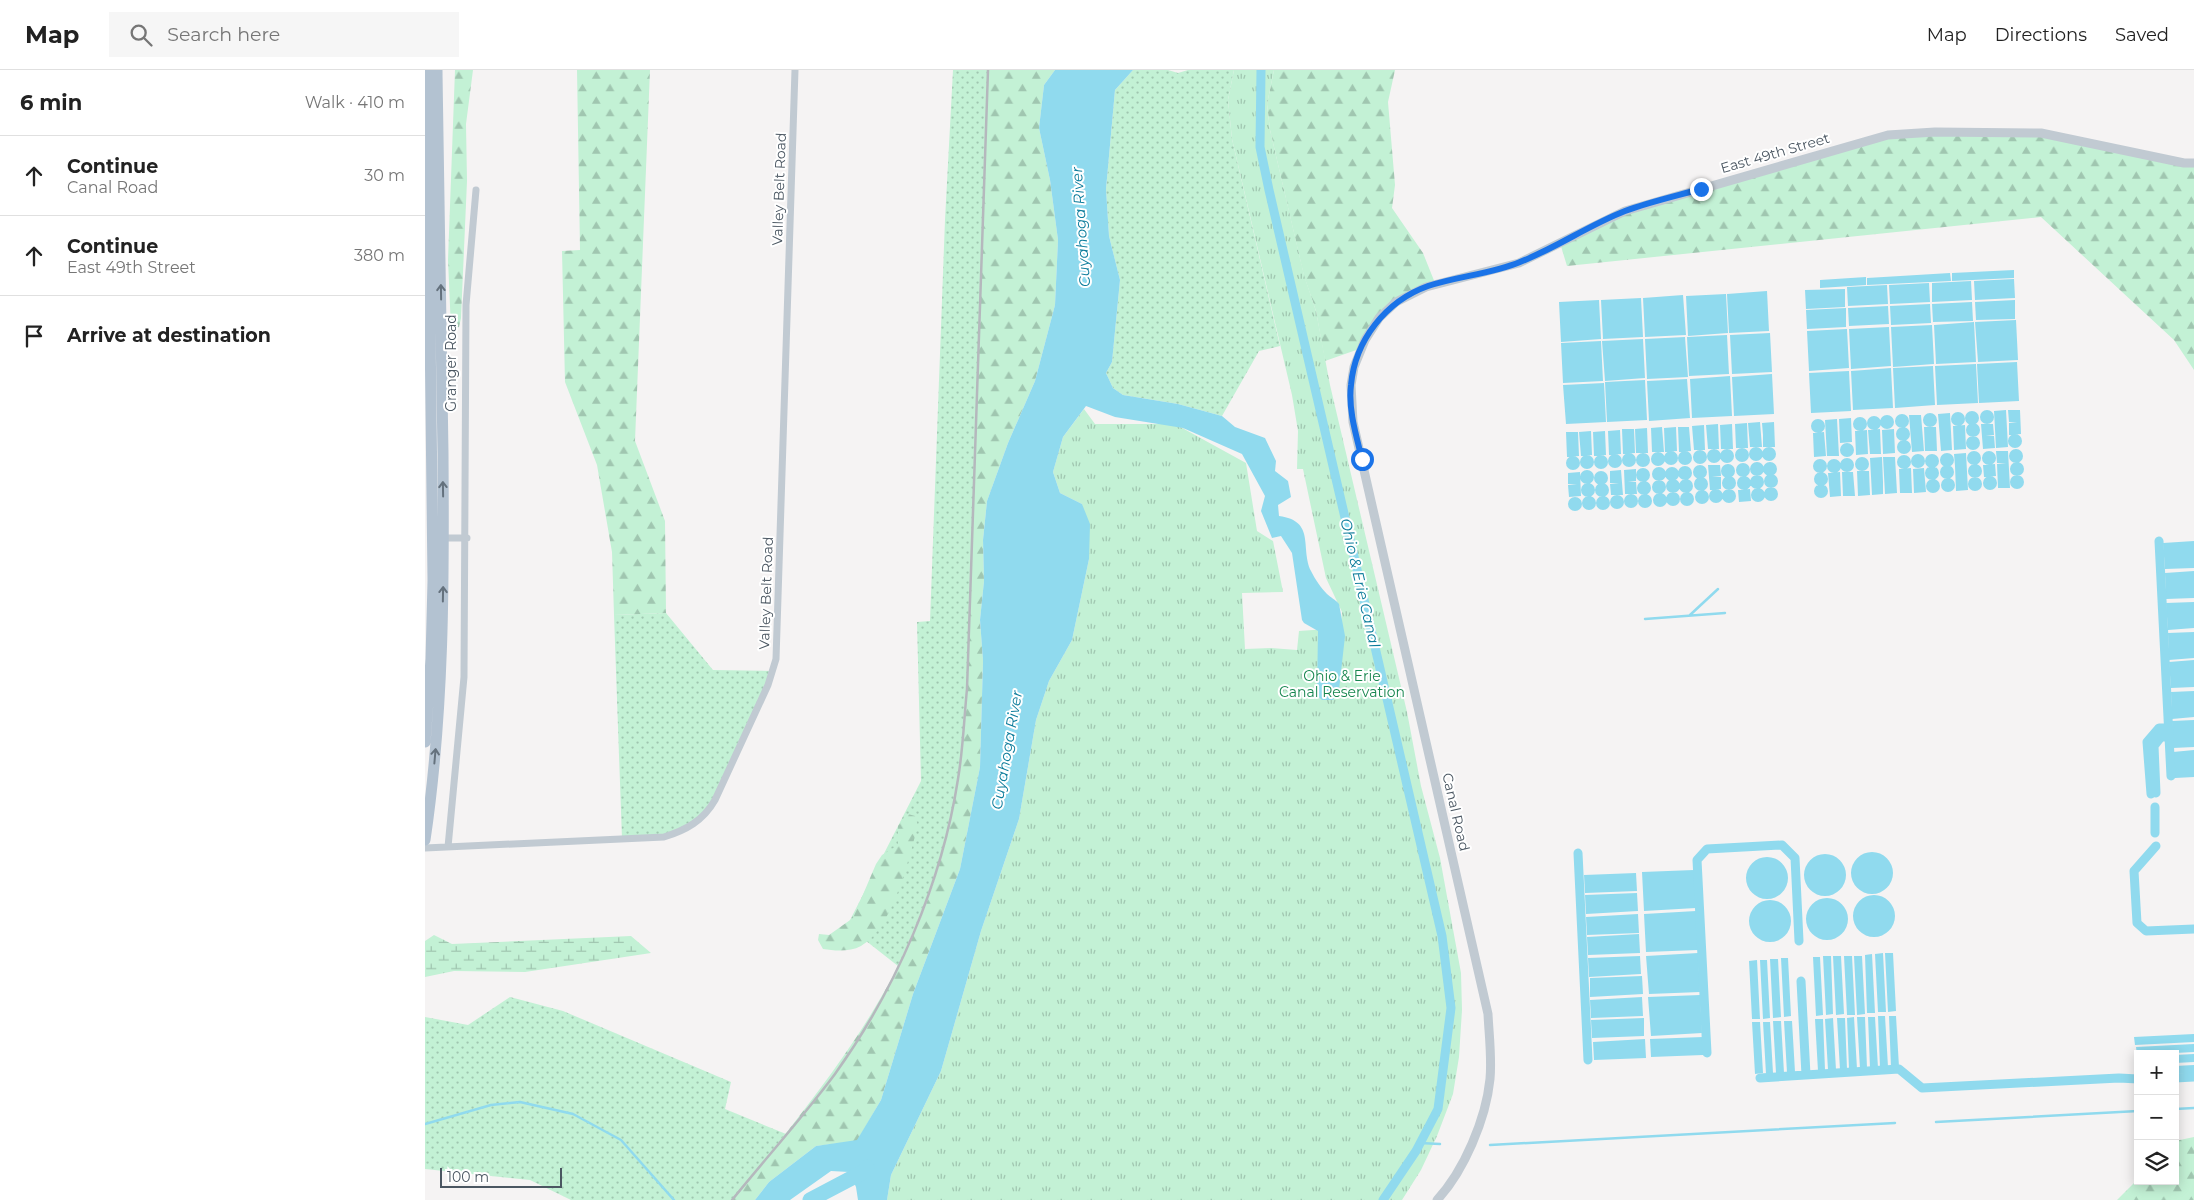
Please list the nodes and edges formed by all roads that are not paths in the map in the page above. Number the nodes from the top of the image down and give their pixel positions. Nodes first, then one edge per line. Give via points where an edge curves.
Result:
1 (427, 70) edge
2 (437, 70) edge
3 (444, 70) edge
4 (795, 70) edge
5 (438, 130) junction
6 (2194, 163) edge
7 (425, 180) edge
8 (476, 190) dead end
9 (428, 226) junction
10 (1353, 422) joint
11 (438, 538) junction
12 (467, 538) junction
13 (425, 742) edge
14 (425, 840) edge
15 (448, 847) junction
16 (425, 848) edge
17 (1437, 1200) edge

1 - 9 main road, Granger Road
2 - 5 main road, Granger Road
3 - 5 main road
4 - 15 street, Valley Belt Road via 778,636 776,660 768,685 708,813 683,831 664,837
11 -> 5 main road, Granger Road
6 - 10 street, East 49th Street via 2041,132 1888,135 1625,211 1519,263 1426,287 1396,302 1379,318 1354,367 1351,385
7 - 9 main road
8 - 12 street, Granger Road via 466,305
9 - 11 main road, Granger Road
10 - 17 street, Canal Road via 1488,1014 1490,1079 1483,1110 1466,1157
11 - 12 street
11 - 13 main road, Granger Road
14 -> 11 main road, Granger Road via 440,688
12 - 15 street, Granger Road via 464,677
15 - 16 street, Valley Belt Road

